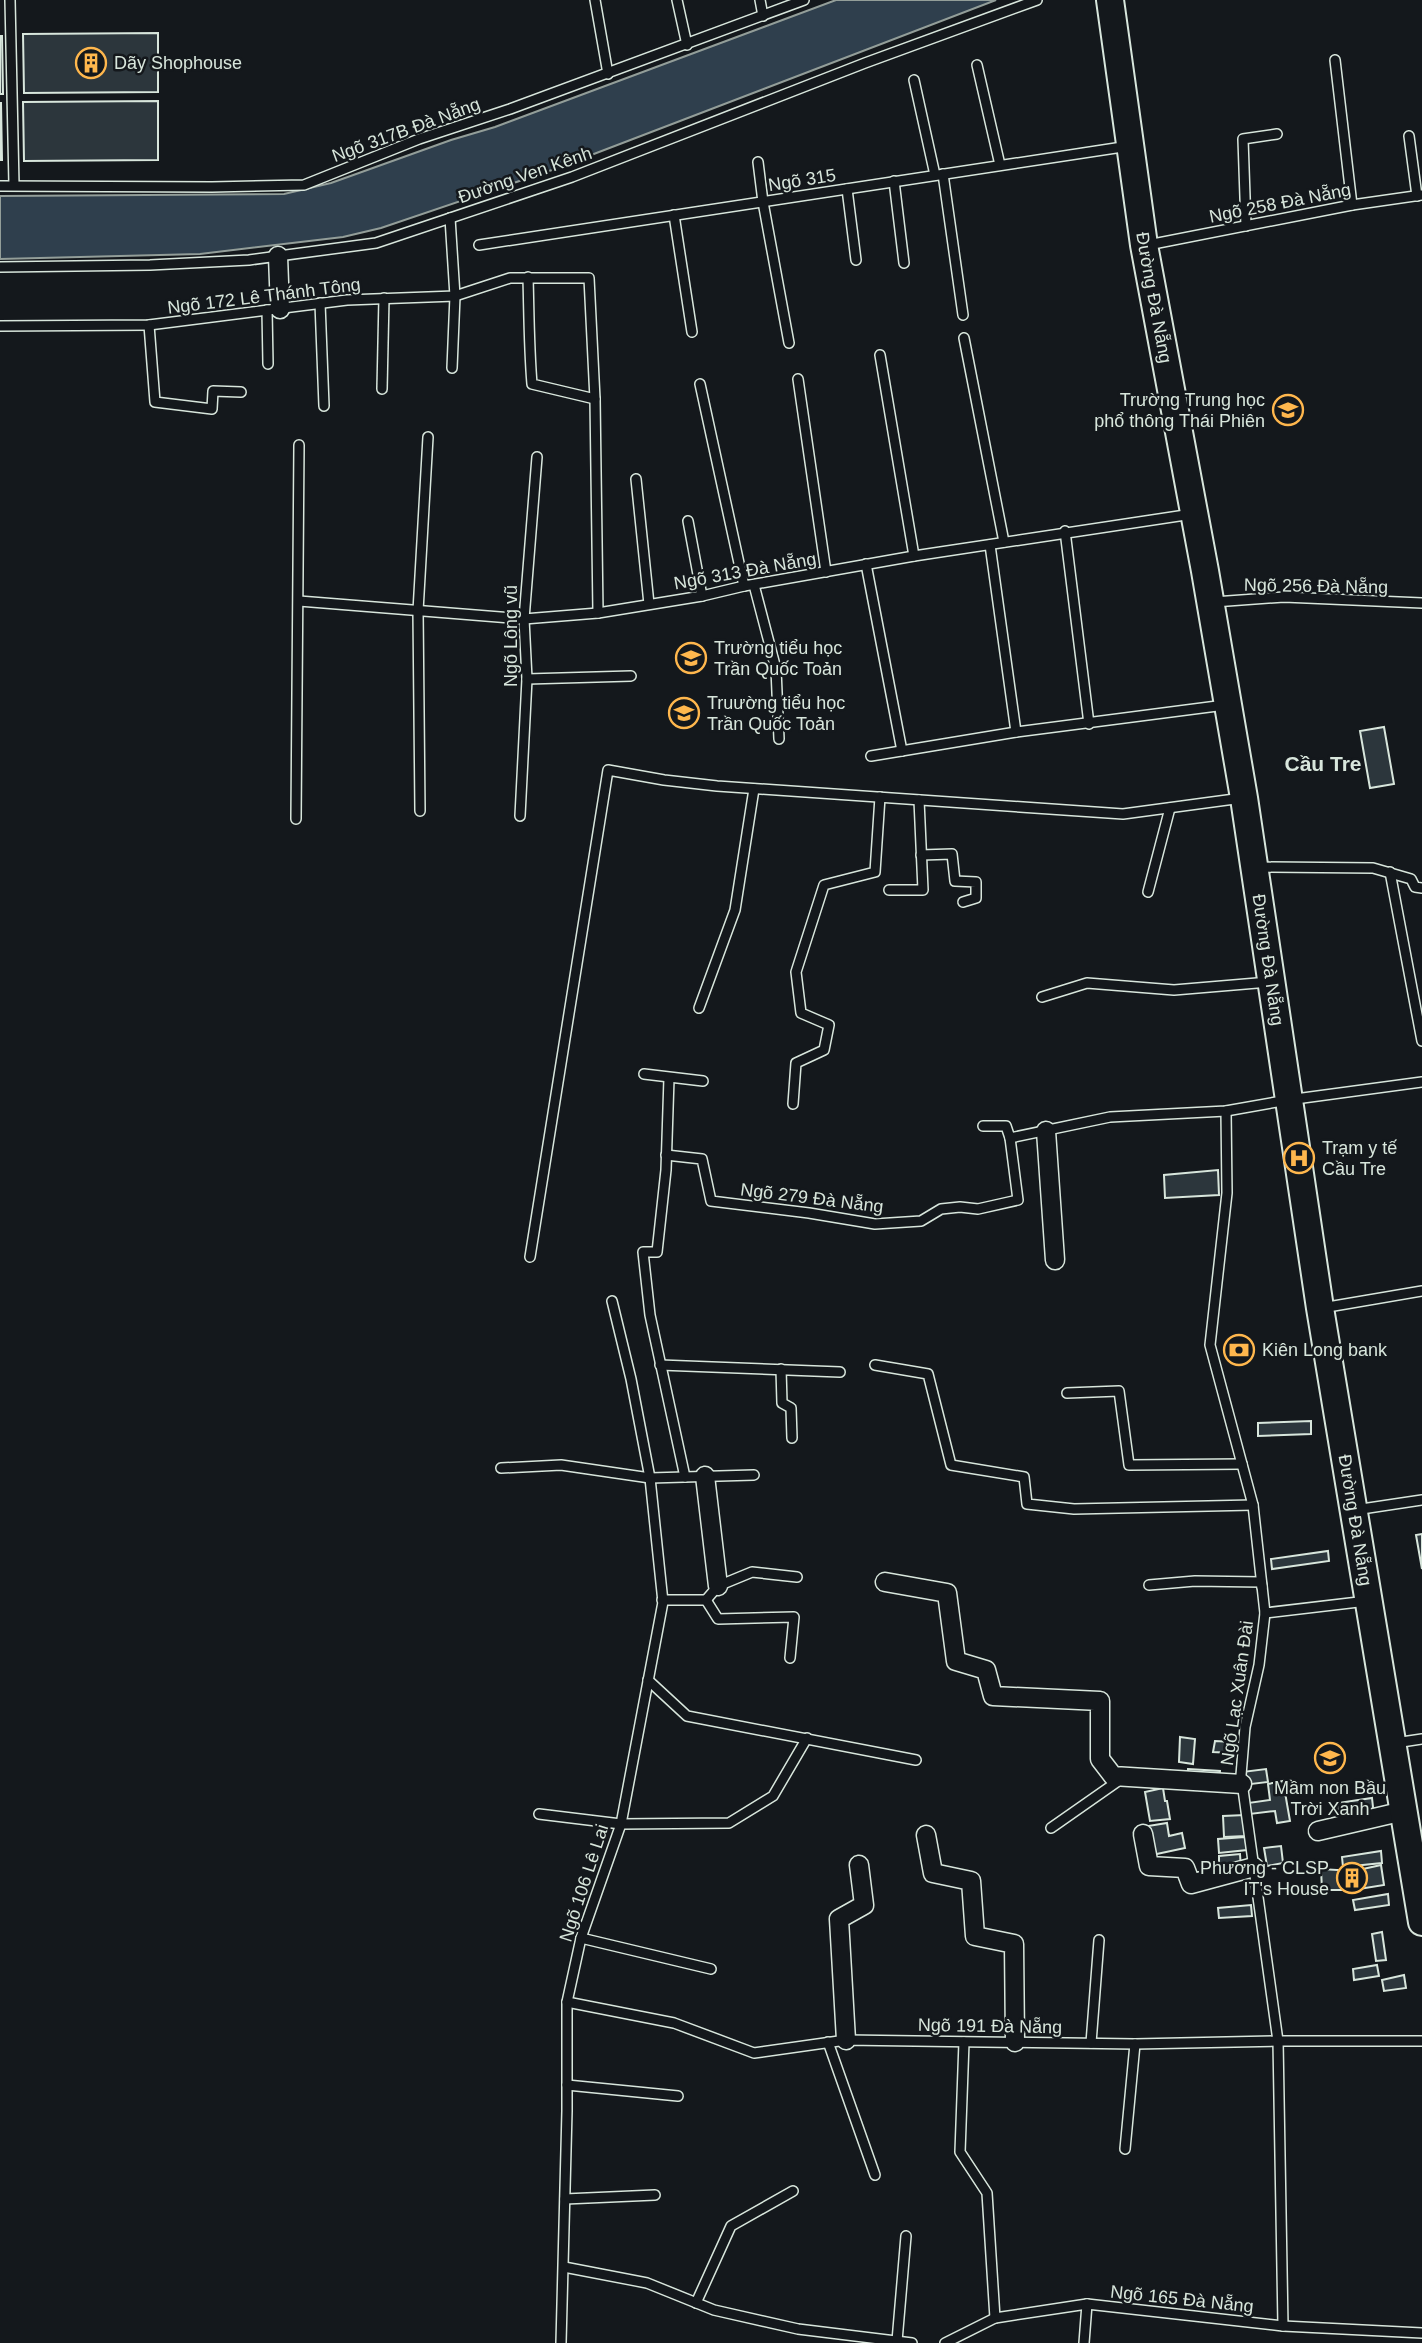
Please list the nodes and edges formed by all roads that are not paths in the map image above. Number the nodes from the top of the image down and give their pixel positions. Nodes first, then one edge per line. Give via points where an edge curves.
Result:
1 (10, 0) edge
2 (595, 0) edge
3 (677, 0) edge
4 (760, 0) edge
5 (804, 0) edge
6 (1037, 0) edge
7 (1110, 0) edge
8 (763, 16) junction
9 (687, 45) junction
10 (1335, 60) dead end
11 (977, 65) dead end
12 (608, 74) junction
13 (914, 80) dead end
14 (1277, 134) dead end
15 (1409, 136) dead end
16 (1130, 145) junction
17 (758, 162) dead end
18 (1000, 165) junction
19 (939, 175) junction
20 (894, 181) junction
21 (14, 185) junction
22 (0, 186) edge
23 (847, 189) junction
24 (1420, 196) edge
25 (763, 202) junction
26 (1352, 205) junction
27 (674, 215) junction
28 (450, 218) junction
29 (1246, 226) junction
30 (479, 245) dead end
31 (1144, 245) junction
32 (278, 256) junction
33 (856, 260) dead end
34 (904, 263) dead end
35 (0, 267) edge
36 (528, 277) junction
37 (455, 296) junction
38 (384, 298) junction
39 (320, 303) junction
40 (274, 309) junction
41 (963, 315) dead end
42 (149, 325) junction
43 (0, 326) edge
44 (692, 332) dead end
45 (964, 338) dead end
46 (789, 343) dead end
47 (880, 355) dead end
48 (268, 365) dead end
49 (452, 369) dead end
50 (798, 379) dead end
51 (700, 384) dead end
52 (382, 389) dead end
53 (241, 392) dead end
54 (595, 399) junction
55 (324, 406) dead end
56 (428, 437) dead end
57 (299, 445) dead end
58 (537, 457) dead end
59 (636, 479) dead end
60 (1194, 513) junction
61 (688, 521) dead end
62 (1065, 531) junction
63 (1004, 542) junction
64 (989, 545) junction
65 (914, 556) junction
66 (866, 564) junction
67 (826, 572) junction
68 (754, 585) junction
69 (744, 586) junction
70 (702, 596) junction
71 (299, 601) junction
72 (1209, 602) junction
73 (1422, 603) edge
74 (649, 604) junction
75 (418, 611) junction
76 (598, 613) junction
77 (524, 619) junction
78 (631, 676) dead end
79 (527, 679) junction
80 (1227, 704) junction
81 (1089, 724) junction
82 (1016, 732) junction
83 (779, 739) dead end
84 (902, 751) junction
85 (871, 756) dead end
86 (754, 789) junction
87 (880, 797) junction
88 (1244, 798) junction
89 (919, 800) junction
90 (1170, 808) junction
91 (420, 811) dead end
92 (520, 816) dead end
93 (296, 819) dead end
94 (921, 855) junction
95 (1254, 867) junction
96 (1390, 872) junction
97 (1422, 888) edge
98 (889, 890) dead end
99 (1148, 892) dead end
100 (963, 902) dead end
101 (1270, 982) junction
102 (1042, 997) dead end
103 (699, 1008) dead end
104 (1422, 1041) edge
105 (643, 1074) dead end
106 (669, 1078) junction
107 (704, 1081) dead end
108 (1422, 1082) edge
109 (1288, 1100) junction
110 (793, 1104) dead end
111 (1226, 1111) junction
112 (983, 1126) dead end
113 (1046, 1131) junction
114 (1010, 1138) junction
115 (666, 1155) junction
116 (530, 1257) dead end
117 (1055, 1260) dead end
118 (1422, 1291) edge
119 (612, 1301) dead end
120 (1320, 1308) junction
121 (660, 1364) junction
122 (875, 1366) dead end
123 (781, 1369) junction
124 (840, 1372) dead end
125 (1068, 1394) dead end
126 (792, 1438) dead end
127 (1242, 1464) junction
128 (501, 1468) dead end
129 (754, 1475) dead end
130 (705, 1476) junction
131 (685, 1477) junction
132 (650, 1478) junction
133 (1422, 1500) edge
134 (1253, 1505) junction
135 (1353, 1510) junction
136 (797, 1577) dead end
137 (885, 1582) dead end
138 (1261, 1582) junction
139 (1149, 1585) dead end
140 (712, 1593) junction
141 (662, 1600) junction
142 (1367, 1601) junction
143 (1265, 1613) junction
144 (790, 1658) dead end
145 (648, 1680) junction
146 (807, 1738) junction
147 (1422, 1739) edge
148 (1393, 1743) junction
149 (916, 1760) dead end
150 (1124, 1777) junction
151 (1242, 1784) junction
152 (1404, 1811) junction
153 (539, 1814) dead end
154 (621, 1825) junction
155 (1051, 1828) dead end
156 (1318, 1831) dead end
157 (1143, 1834) dead end
158 (926, 1835) dead end
159 (859, 1866) dead end
160 (1254, 1867) junction
161 (1421, 1909) edge
162 (581, 1938) junction
163 (1099, 1940) dead end
164 (711, 1969) dead end
165 (567, 2002) junction
166 (837, 2041) junction
167 (1278, 2041) junction
168 (1422, 2041) edge
169 (964, 2042) junction
170 (1015, 2042) junction
171 (1091, 2043) junction
172 (1135, 2044) junction
173 (567, 2085) junction
174 (678, 2096) dead end
175 (1125, 2149) dead end
176 (875, 2175) dead end
177 (793, 2191) dead end
178 (655, 2195) dead end
179 (565, 2199) junction
180 (906, 2236) dead end
181 (564, 2267) junction
182 (696, 2302) junction
183 (1087, 2304) junction
184 (995, 2318) junction
185 (1283, 2326) junction
186 (1422, 2333) edge
187 (897, 2341) edge
188 (561, 2343) edge
189 (912, 2343) edge
190 (944, 2343) edge
191 (1084, 2343) edge

1 - 21 lane
2 - 12 lane
3 - 9 lane
4 - 8 lane
5 - 8 lane, Ngõ 317B Đà Nẵng
6 - 28 lane, Đường Ven Kênh via 572,177
7 - 16 main road, Đường Đà Nẵng
8 - 9 lane, Ngõ 317B Đà Nẵng
9 - 12 lane, Ngõ 317B Đà Nẵng
10 - 26 lane
11 - 18 lane
12 - 21 lane, Ngõ 317B Đà Nẵng via 419,139 304,185
13 - 19 lane
14 - 29 lane via 1243,139
15 - 24 lane
16 - 18 lane, Ngõ 315
16 - 31 main road, Đường Đà Nẵng
17 - 25 lane
18 - 19 lane, Ngõ 315
19 - 20 lane, Ngõ 315
19 - 41 lane
20 - 23 lane, Ngõ 315
20 - 34 lane
21 - 22 lane, Ngõ 317B Đà Nẵng
23 - 25 lane, Ngõ 315
23 - 33 lane
24 - 26 lane, Ngõ 258 Đà Nẵng
25 - 27 lane, Ngõ 315
25 - 46 lane
26 - 29 lane, Ngõ 258 Đà Nẵng
27 - 30 lane, Ngõ 315
27 - 44 lane
28 - 32 lane, Đường Ven Kênh via 376,243
28 - 37 lane
29 - 31 lane, Ngõ 258 Đà Nẵng
31 - 60 main road, Đường Đà Nẵng
32 - 35 lane, Đường Ven Kênh via 150,265
32 - 40 street
36 - 37 lane, Ngõ 172 Lê Thánh Tông via 510,278
36 - 54 lane via 532,384
36 - 54 lane, Ngõ 172 Lê Thánh Tông via 589,278
37 - 38 lane, Ngõ 172 Lê Thánh Tông
37 - 49 lane
38 - 39 lane, Ngõ 172 Lê Thánh Tông
38 - 52 lane
39 - 40 lane, Ngõ 172 Lê Thánh Tông
39 - 55 lane
40 - 42 lane, Ngõ 172 Lê Thánh Tông
40 - 48 lane
42 - 43 lane, Ngõ 172 Lê Thánh Tông
42 - 53 lane via 155,402 212,409 213,391
45 - 63 lane
47 - 65 lane
50 - 67 lane
51 - 69 lane
54 - 76 lane
56 - 75 lane
57 - 71 lane
58 - 77 lane, Ngõ Lông vũ
59 - 74 lane
60 - 62 lane, Ngõ 313 Đà Nẵng
60 - 72 main road, Đường Đà Nẵng
61 - 70 lane
62 - 63 lane, Ngõ 313 Đà Nẵng
62 - 81 lane
63 - 64 lane, Ngõ 313 Đà Nẵng
64 - 65 lane, Ngõ 313 Đà Nẵng
64 - 82 lane
65 - 66 lane, Ngõ 313 Đà Nẵng
66 - 67 lane, Ngõ 313 Đà Nẵng
66 - 84 lane
67 - 68 lane, Ngõ 313 Đà Nẵng
68 - 69 lane, Ngõ 313 Đà Nẵng
68 - 83 lane via 776,669
69 - 70 lane, Ngõ 313 Đà Nẵng
70 - 74 lane, Ngõ 313 Đà Nẵng
71 - 75 lane, Ngõ 313 Đà Nẵng
71 - 93 lane
72 - 73 lane, Ngõ 256 Đà Nẵng via 1284,597
72 - 80 main road, Đường Đà Nẵng
74 - 76 lane, Ngõ 313 Đà Nẵng
75 - 77 lane, Ngõ 313 Đà Nẵng
75 - 91 lane
76 - 77 lane, Ngõ 313 Đà Nẵng
77 - 79 lane, Ngõ Lông vũ
78 - 79 lane
79 - 92 lane, Ngõ Lông vũ
80 - 81 lane
80 - 88 main road, Đường Đà Nẵng
81 - 82 lane
82 - 84 lane
84 - 85 lane
86 - 87 lane
86 - 103 lane via 735,910
86 - 116 lane via 608,770
87 - 89 lane
87 - 110 lane via 875,872 824,885 796,972 801,1013 829,1025 824,1050 796,1063
88 - 90 lane
88 - 95 main road, Đường Đà Nẵng
89 - 90 lane via 1124,814
89 - 94 lane
90 - 99 lane
94 - 98 lane via 923,890
94 - 100 lane via 952,854 955,881 976,882 976,898
95 - 96 lane
95 - 101 main road, Đường Đà Nẵng
96 - 97 lane
96 - 104 lane
101 - 102 lane via 1174,990 1087,983
101 - 109 main road, Đường Đà Nẵng
105 - 106 lane
106 - 107 lane
106 - 115 lane
108 - 109 lane
109 - 111 lane
109 - 120 main road, Đường Đà Nẵng
111 - 113 lane via 1110,1117
111 - 127 lane, Ngõ Lạc Xuân Đài via 1227,1193 1210,1345
112 - 114 lane via 1006,1126
113 - 114 lane
113 - 117 street
114 - 115 lane, Ngõ 279 Đà Nẵng via 1018,1200 978,1209 941,1209 921,1221 875,1224 712,1201 702,1159
115 - 121 lane via 657,1252 643,1252
118 - 120 lane
119 - 132 lane, Ngõ 106 Lê Lai
120 - 135 main road, Đường Đà Nẵng
121 - 123 lane
121 - 131 lane
122 - 134 lane via 928,1374 951,1465 1024,1477 1027,1504 1074,1509
123 - 124 lane
123 - 126 lane via 782,1403 791,1408
125 - 127 lane via 1119,1391 1129,1465
127 - 134 lane, Ngõ Lạc Xuân Đài
128 - 132 lane via 561,1465
129 - 130 lane
130 - 131 lane
130 - 140 street
131 - 132 lane
132 - 141 lane, Ngõ 106 Lê Lai
133 - 135 lane
134 - 138 lane, Ngõ Lạc Xuân Đài
135 - 142 main road, Đường Đà Nẵng
136 - 140 lane via 752,1572
137 - 150 street via 947,1593 956,1661 986,1670 993,1696 1100,1701 1100,1759 1113,1776
138 - 139 lane
138 - 143 lane, Ngõ Lạc Xuân Đài
140 - 141 lane
140 - 144 lane via 718,1619 794,1618
141 - 145 lane, Ngõ 106 Lê Lai
142 - 143 lane
142 - 148 main road, Đường Đà Nẵng
143 - 151 lane, Ngõ Lạc Xuân Đài via 1245,1727
145 - 146 lane via 687,1716
145 - 154 lane, Ngõ 106 Lê Lai
146 - 149 lane
146 - 154 lane via 773,1796 729,1823
147 - 148 lane
148 - 152 main road, Đường Đà Nẵng
150 - 151 street
150 - 155 lane
151 - 160 lane, Ngõ Lạc Xuân Đài
152 - 156 street
152 - 161 main road, Đường Đà Nẵng
153 - 154 lane
154 - 162 lane, Ngõ 106 Lê Lai
157 - 160 street via 1149,1866 1185,1868 1191,1884
158 - 170 street via 933,1873 971,1881 975,1936 1014,1944
159 - 166 street via 864,1905 839,1919
160 - 167 lane, Ngõ Lạc Xuân Đài
162 - 164 lane
162 - 165 lane, Ngõ 106 Lê Lai
163 - 171 lane
165 - 166 lane, Ngõ 191 Đà Nẵng via 674,2023 754,2053
165 - 173 lane, Ngõ 106 Lê Lai
166 - 169 lane, Ngõ 191 Đà Nẵng
166 - 176 lane
167 - 168 lane, Ngõ 191 Đà Nẵng
167 - 172 lane, Ngõ 191 Đà Nẵng
167 - 185 lane, Ngõ Lạc Xuân Đài
169 - 170 lane, Ngõ 191 Đà Nẵng
169 - 184 lane via 960,2152 987,2193
170 - 171 lane, Ngõ 191 Đà Nẵng
171 - 172 lane, Ngõ 191 Đà Nẵng
172 - 175 lane
173 - 174 lane
173 - 179 lane, Ngõ 106 Lê Lai
177 - 182 lane via 731,2225
178 - 179 lane
179 - 181 lane, Ngõ 106 Lê Lai
180 - 187 lane
181 - 182 lane via 646,2283
181 - 188 lane, Ngõ 106 Lê Lai
182 - 187 lane via 798,2329
183 - 184 lane, Ngõ 165 Đà Nẵng
183 - 185 lane, Ngõ 165 Đà Nẵng
183 - 191 lane
184 - 190 lane, Ngõ 165 Đà Nẵng
185 - 186 lane, Ngõ 165 Đà Nẵng
187 - 189 lane

